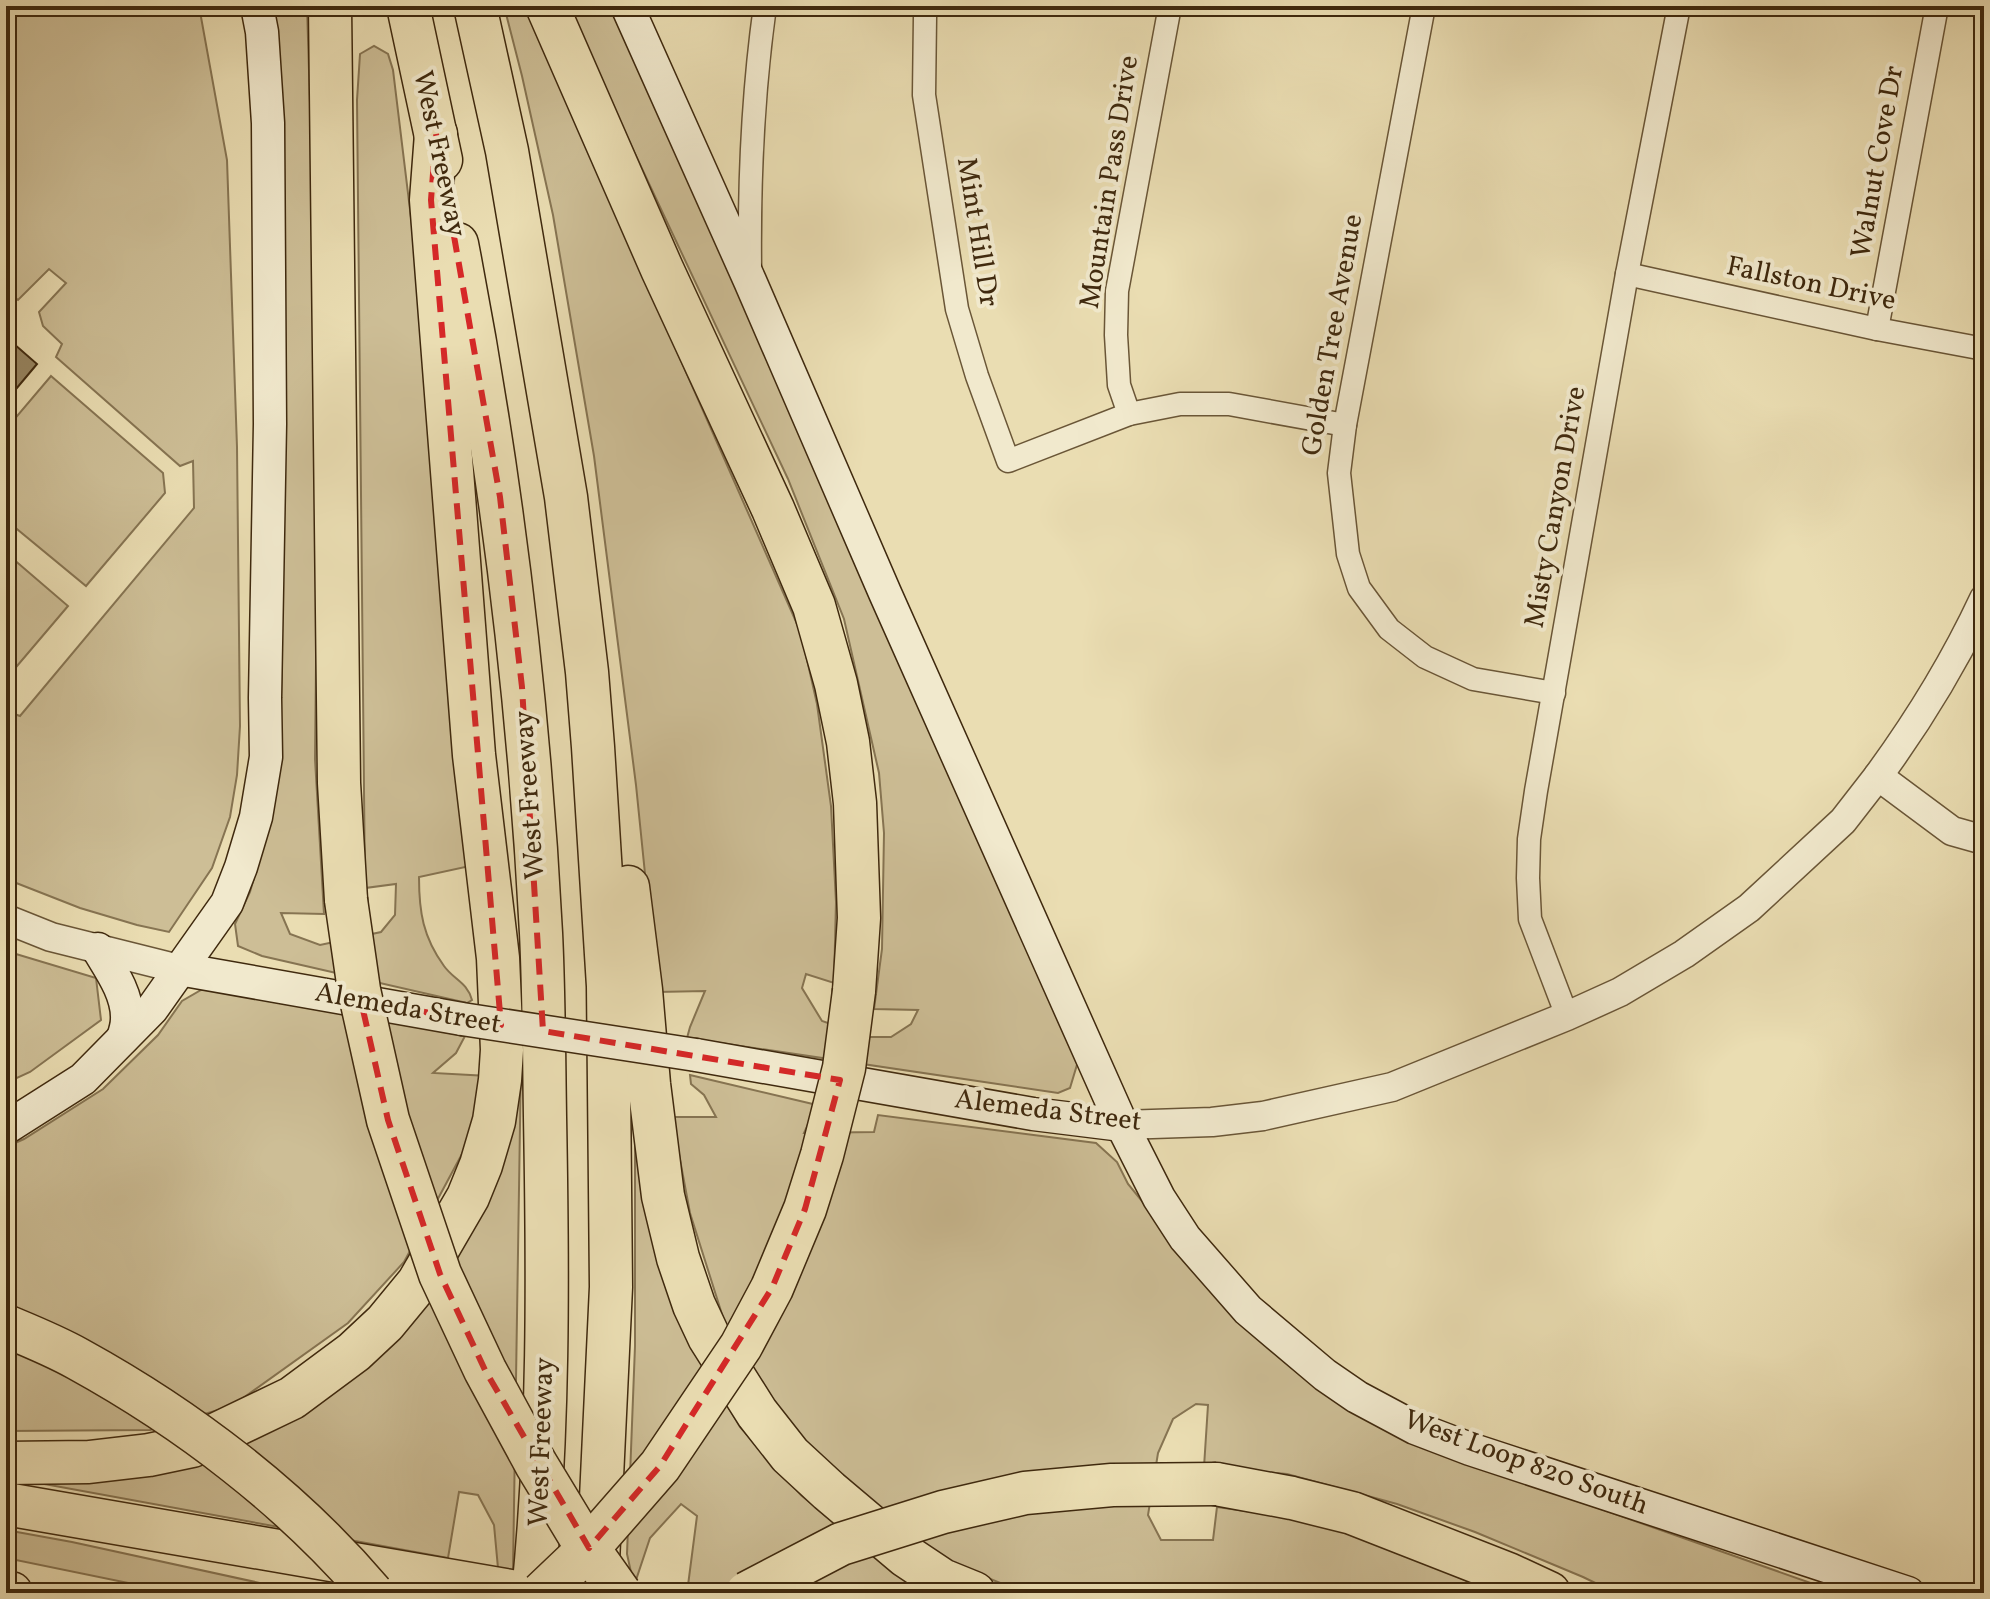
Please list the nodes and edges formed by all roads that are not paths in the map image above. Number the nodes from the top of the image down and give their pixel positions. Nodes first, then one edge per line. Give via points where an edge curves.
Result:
1 (257, 6) edge
2 (330, 6) edge
3 (408, 6) edge
4 (475, 6) edge
5 (547, 6) edge
6 (627, 6) edge
7 (765, 6) edge
8 (926, 6) edge
9 (1170, 6) edge
10 (1424, 6) edge
11 (1679, 6) edge
12 (1937, 6) edge
13 (436, 134) junction
14 (1627, 274) junction
15 (750, 281) junction
16 (1877, 329) junction
17 (1984, 349) edge
18 (1129, 414) junction
19 (1345, 425) junction
20 (1984, 599) edge
21 (587, 672) junction
22 (1554, 693) junction
23 (1878, 776) junction
24 (1984, 840) edge
25 (6, 919) edge
26 (98, 949) junction
27 (179, 969) junction
28 (1567, 1016) junction
29 (123, 1038) junction
30 (1122, 1125) junction
31 (6, 1128) edge
32 (6, 1326) edge
33 (6, 1463) edge
34 (6, 1504) edge
35 (372, 1593) edge
36 (522, 1593) edge
37 (533, 1593) edge
38 (542, 1593) edge
39 (597, 1593) edge
40 (620, 1593) edge
41 (747, 1593) edge
42 (974, 1593) edge
43 (1549, 1593) edge
44 (1908, 1593) edge

1 - 27 main road via 268,139 266,757 256,817 227,903
2 - 40 highway, bridge via 339,783 346,900 359,990 388,1120 440,1274 536,1464
3 - 13 highway, West Freeway
4 - 21 highway via 542,349
5 - 38 highway, bridge via 814,606 848,742 859,918 844,1068 805,1209 772,1288 741,1346 660,1466
6 - 15 main road
7 - 15 street via 757,59
8 - 18 street, Mint Hill Dr via 924,95 957,309 1008,461
9 - 18 street, Mountain Pass Drive via 1117,291 1119,385
10 - 19 street, Golden Tree Avenue
11 - 14 street, Misty Canyon Drive
12 - 16 street, Walnut Cove Dr
13 - 33 highway via 431,200 474,755 498,958 502,1050 494,1121 481,1165 418,1283 354,1352 292,1398 192,1446 89,1462
13 - 37 highway, West Freeway via 500,497 522,687 541,935 546,1339
14 - 16 street, Fallston Drive
14 - 22 street, Misty Canyon Drive
15 - 30 main road
16 - 17 street, Fallston Drive
18 - 19 street via 1180,404 1229,404
19 - 22 street, Golden Tree Avenue via 1339,473 1348,554 1359,588 1389,629 1425,657 1473,679
20 - 23 street, Alemeda Street via 1963,645
21 - 39 highway via 608,1002 611,1287
21 - 42 highway via 605,701 663,1196 694,1305 746,1397 790,1455 906,1556
22 - 28 street, Misty Canyon Drive via 1529,839 1528,878 1530,919
23 - 24 street via 1952,831
23 - 28 street, Alemeda Street via 1843,821 1749,908 1620,992
25 - 26 street, Alemeda Street
26 - 27 street, Alemeda Street
26 - 29 main road via 125,1003
27 - 29 main road via 152,1009
27 - 30 main road, Alemeda Street, bridge
28 - 30 street, Alemeda Street via 1392,1087 1263,1116
29 - 31 main road via 83,1079
30 - 44 main road, West Loop 820 South via 1185,1238 1248,1310 1357,1397 1470,1449
32 - 35 highway, bridge via 76,1358 235,1462
34 - 36 highway
41 - 43 highway, bridge via 841,1544 970,1505 1025,1493 1112,1485 1216,1484 1352,1513

